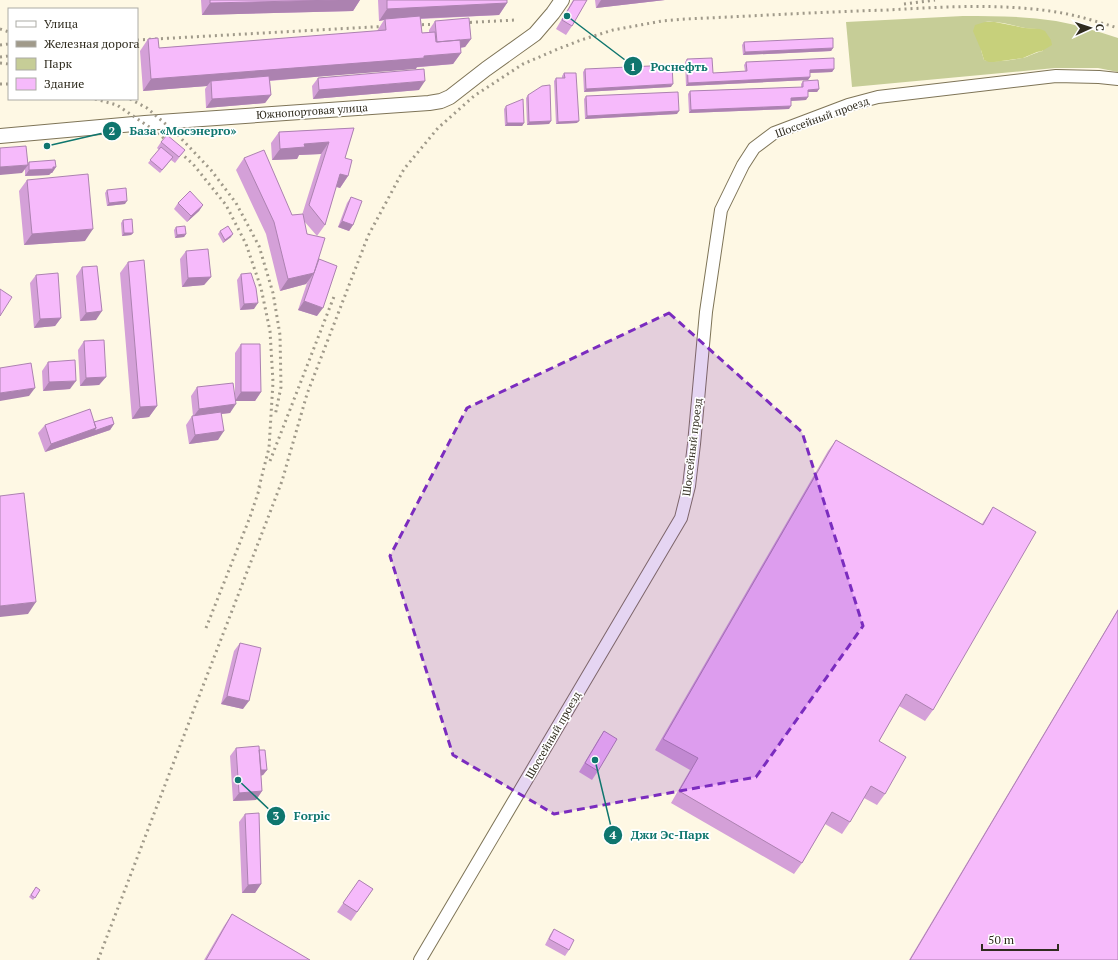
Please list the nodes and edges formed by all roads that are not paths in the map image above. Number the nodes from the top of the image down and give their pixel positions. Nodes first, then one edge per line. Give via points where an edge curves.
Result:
1 (562, 0) edge
2 (1118, 79) edge
3 (0, 136) edge
4 (420, 960) edge

1 - 3 street, Южнопортовая улица via 535,34 441,101
2 - 4 street, Шоссейный проезд via 1056,76 878,97 774,133 754,148 721,210 706,312 689,486 681,518

